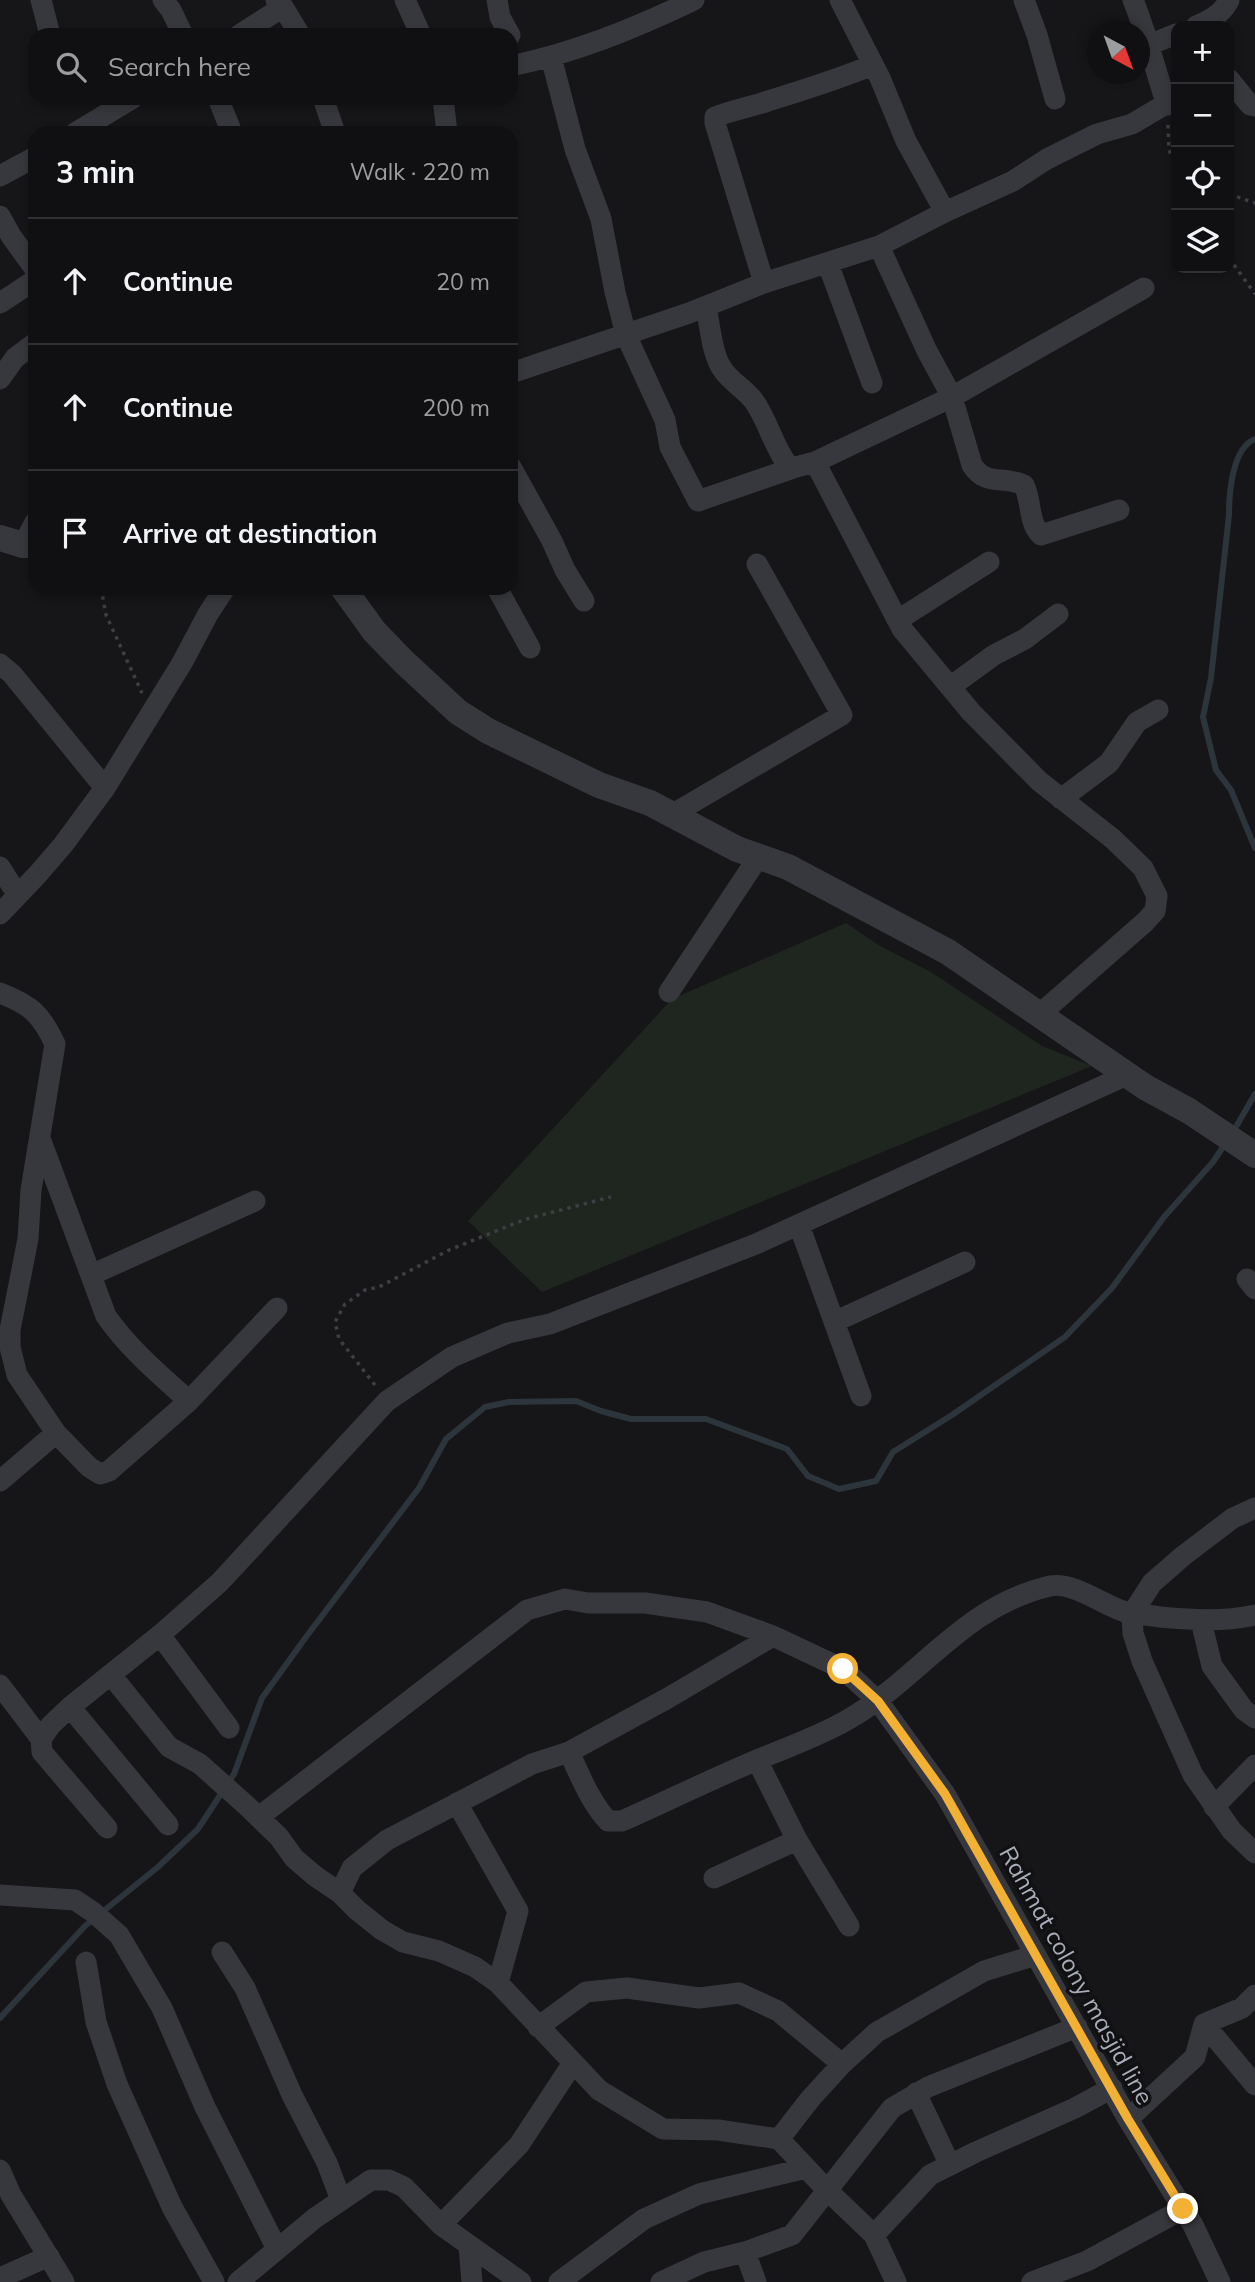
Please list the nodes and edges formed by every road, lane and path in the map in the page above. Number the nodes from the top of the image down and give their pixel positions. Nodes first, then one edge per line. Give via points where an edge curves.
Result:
1 (41, 0) edge
2 (163, 0) edge
3 (405, 0) edge
4 (497, 0) edge
5 (694, 0) edge
6 (840, 0) edge
7 (1024, 0) edge
8 (1133, 0) edge
9 (1229, 0) edge
10 (279, 4) edge
11 (1141, 21) edge
12 (1209, 21) edge
13 (49, 28) edge
14 (180, 28) edge
15 (248, 28) edge
16 (295, 28) edge
17 (418, 28) edge
18 (506, 28) edge
19 (1171, 36) edge
20 (518, 42) edge
21 (1150, 44) edge
22 (1150, 47) edge
23 (542, 59) junction
24 (518, 64) edge
25 (873, 65) junction
26 (1233, 84) edge
27 (1055, 99) dead end
28 (1171, 101) edge
29 (121, 105) edge
30 (221, 105) edge
31 (325, 105) edge
32 (444, 105) edge
33 (1255, 106) edge
34 (87, 126) edge
35 (229, 126) edge
36 (333, 126) edge
37 (446, 126) edge
38 (1171, 155) edge
39 (28, 161) edge
40 (0, 176) edge
41 (1234, 196) edge
42 (1255, 203) edge
43 (945, 212) junction
44 (0, 216) edge
45 (879, 246) junction
46 (28, 260) edge
47 (828, 264) junction
48 (1234, 265) edge
49 (764, 283) junction
50 (28, 285) edge
51 (1144, 288) dead end
52 (1255, 294) edge
53 (0, 303) edge
54 (706, 307) junction
55 (626, 335) junction
56 (28, 348) edge
57 (518, 369) edge
58 (0, 379) edge
59 (872, 383) dead end
60 (952, 397) junction
61 (806, 464) junction
62 (518, 480) edge
63 (1119, 510) dead end
64 (989, 562) dead end
65 (757, 565) dead end
66 (102, 595) edge
67 (221, 595) edge
68 (348, 595) edge
69 (501, 595) edge
70 (584, 601) dead end
71 (1058, 614) dead end
72 (898, 620) junction
73 (530, 648) dead end
74 (0, 664) edge
75 (950, 687) junction
76 (1158, 710) dead end
77 (153, 711) junction
78 (105, 788) junction
79 (1061, 799) junction
80 (673, 814) junction
81 (759, 856) junction
82 (0, 867) edge
83 (18, 894) junction
84 (0, 914) edge
85 (669, 992) dead end
86 (0, 993) edge
87 (1040, 1015) junction
88 (1129, 1074) junction
89 (41, 1139) junction
90 (1255, 1155) edge
91 (611, 1198) dead end
92 (255, 1201) dead end
93 (799, 1225) junction
94 (965, 1262) dead end
95 (91, 1275) junction
96 (277, 1308) dead end
97 (834, 1322) junction
98 (860, 1396) dead end
99 (188, 1401) junction
100 (387, 1401) junction
101 (56, 1433) junction
102 (0, 1481) edge
103 (1255, 1508) edge
104 (1132, 1614) junction
105 (1255, 1615) edge
106 (1201, 1620) junction
107 (160, 1635) junction
108 (773, 1636) junction
109 (111, 1675) junction
110 (0, 1685) edge
111 (878, 1701) junction
112 (70, 1707) junction
113 (1255, 1718) edge
114 (229, 1728) dead end
115 (41, 1739) junction
116 (569, 1752) junction
117 (757, 1760) junction
118 (1255, 1765) edge
119 (457, 1803) junction
120 (1214, 1807) junction
121 (253, 1812) junction
122 (168, 1825) dead end
123 (107, 1828) dead end
124 (797, 1840) junction
125 (1255, 1853) edge
126 (714, 1878) dead end
127 (340, 1893) junction
128 (0, 1895) edge
129 (849, 1926) dead end
130 (222, 1952) dead end
131 (1036, 1955) junction
132 (86, 1962) dead end
133 (498, 1983) junction
134 (1255, 1995) edge
135 (1204, 2024) junction
136 (538, 2027) junction
137 (1077, 2027) junction
138 (572, 2063) junction
139 (842, 2064) junction
140 (1255, 2085) edge
141 (1112, 2088) junction
142 (916, 2094) junction
143 (1128, 2119) junction
144 (779, 2139) junction
145 (950, 2165) junction
146 (806, 2168) junction
147 (0, 2170) edge
148 (827, 2190) junction
149 (341, 2200) junction
150 (1183, 2209) junction
151 (441, 2225) junction
152 (874, 2235) junction
153 (469, 2247) junction
154 (277, 2249) junction
155 (745, 2252) junction
156 (50, 2256) junction
157 (0, 2278) edge
158 (64, 2282) edge
159 (214, 2282) edge
160 (238, 2282) edge
161 (472, 2282) edge
162 (521, 2282) edge
163 (559, 2282) edge
164 (661, 2282) edge
165 (756, 2282) edge
166 (896, 2282) edge
167 (1032, 2282) edge
168 (1220, 2282) edge

1 - 13 street
2 - 14 street
3 - 17 street
4 - 18 street
5 - 23 street via 617,34
6 - 25 street
7 - 27 street
8 - 11 street
9 - 12 street
10 - 15 street
10 - 16 street
19 - 21 street
20 - 23 street
22 - 28 street
23 - 24 street
23 - 55 street via 554,75 601,219
25 - 43 street via 906,141
25 - 49 street via 715,117
26 - 33 street
28 - 38 path
28 - 43 street
29 - 34 street
30 - 35 street
31 - 36 street
32 - 37 street
39 - 40 street
41 - 42 path
43 - 45 street
44 - 46 street
45 - 47 street
45 - 60 street
47 - 49 street
47 - 59 street
48 - 52 path
49 - 54 street
50 - 53 street
51 - 60 street
54 - 55 street
54 - 61 street via 722,370 754,401 787,464
55 - 57 street
55 - 61 street via 665,420 670,447 698,501
56 - 58 street
60 - 61 street
60 - 63 street via 972,465 978,474 1024,485 1035,530 1041,536
61 - 72 street
62 - 70 street
64 - 72 street
65 - 80 street via 842,715
66 - 77 path via 106,615 133,677
67 - 77 street
68 - 80 street via 374,631 458,712 599,785
69 - 73 street
71 - 75 street
72 - 75 street
74 - 78 street
75 - 79 street
76 - 79 street via 1137,722 1109,764
77 - 78 street
78 - 83 street via 63,845
79 - 87 street via 1143,869 1157,896 1154,911 1144,922
80 - 81 street
81 - 85 street
81 - 87 street via 948,952
82 - 83 street
83 - 84 street
86 - 89 street via 22,1002 37,1015 55,1044
87 - 88 street
88 - 90 street
88 - 93 street
89 - 95 street
89 - 101 street via 10,1347 17,1375
91 - 100 path via 526,1219 449,1250 345,1304 335,1322 339,1339
92 - 95 street
93 - 97 street
93 - 100 street via 550,1324 479,1345 452,1357
94 - 97 street
95 - 99 street via 106,1316 120,1337
96 - 99 street
97 - 98 street
99 - 101 street via 100,1474
100 - 107 street via 220,1582
101 - 102 street
103 - 104 street via 1233,1518 1183,1556 1152,1583
104 - 106 street
104 - 111 street via 1068,1586 1032,1591 965,1626
104 - 120 street via 1142,1661 1193,1775
105 - 106 street
106 - 113 street via 1212,1666
107 - 109 street
107 - 114 street
108 - 111 street, Rahmat colony masjid line via 843,1669
108 - 116 street
108 - 121 street, Rahmat colony masjid line via 734,1620 676,1606 565,1599 527,1611
109 - 112 street
109 - 121 street via 169,1747 200,1765
110 - 115 street
111 - 117 street via 813,1738
111 - 131 street, Rahmat colony masjid line via 945,1794
112 - 115 street
112 - 122 street
115 - 123 street via 43,1752
116 - 117 street via 608,1821 622,1821
116 - 119 street via 532,1765
117 - 124 street
118 - 120 street
119 - 127 street via 387,1840 352,1868
119 - 133 street via 518,1911
120 - 125 street
121 - 127 street via 294,1858
124 - 126 street
124 - 129 street
127 - 133 street via 403,1942 439,1951
128 - 154 street via 75,1900 118,1935 162,2008 205,2107
130 - 149 street via 245,1988
131 - 137 street, Rahmat colony masjid line
131 - 139 street via 984,1971 939,1994 877,2032
132 - 159 street via 96,2022 117,2084 172,2207
133 - 136 street
134 - 135 street via 1242,2008
135 - 140 street
135 - 143 street via 1195,2057
136 - 138 street
136 - 139 street via 586,1992 627,1988 699,1998 739,1993 778,2011
137 - 141 street, Rahmat colony masjid line
137 - 142 street
138 - 144 street via 599,2090 663,2129 718,2130
138 - 151 street via 519,2145
139 - 144 street
141 - 143 street, Rahmat colony masjid line
141 - 145 street
142 - 145 street
142 - 148 street via 892,2108
143 - 150 street, Rahmat colony masjid line
144 - 146 street
145 - 152 street via 930,2175
146 - 148 street
146 - 163 street via 699,2193 644,2220
147 - 156 street
148 - 152 street
148 - 155 street via 792,2235
149 - 151 street via 371,2180 389,2180 404,2187
149 - 154 street
150 - 167 street via 1087,2261
150 - 168 street, Rahmat colony masjid line
151 - 153 street
152 - 166 street
153 - 161 street
153 - 162 street
154 - 160 street
155 - 164 street via 704,2262
155 - 165 street
156 - 157 street
156 - 158 street

